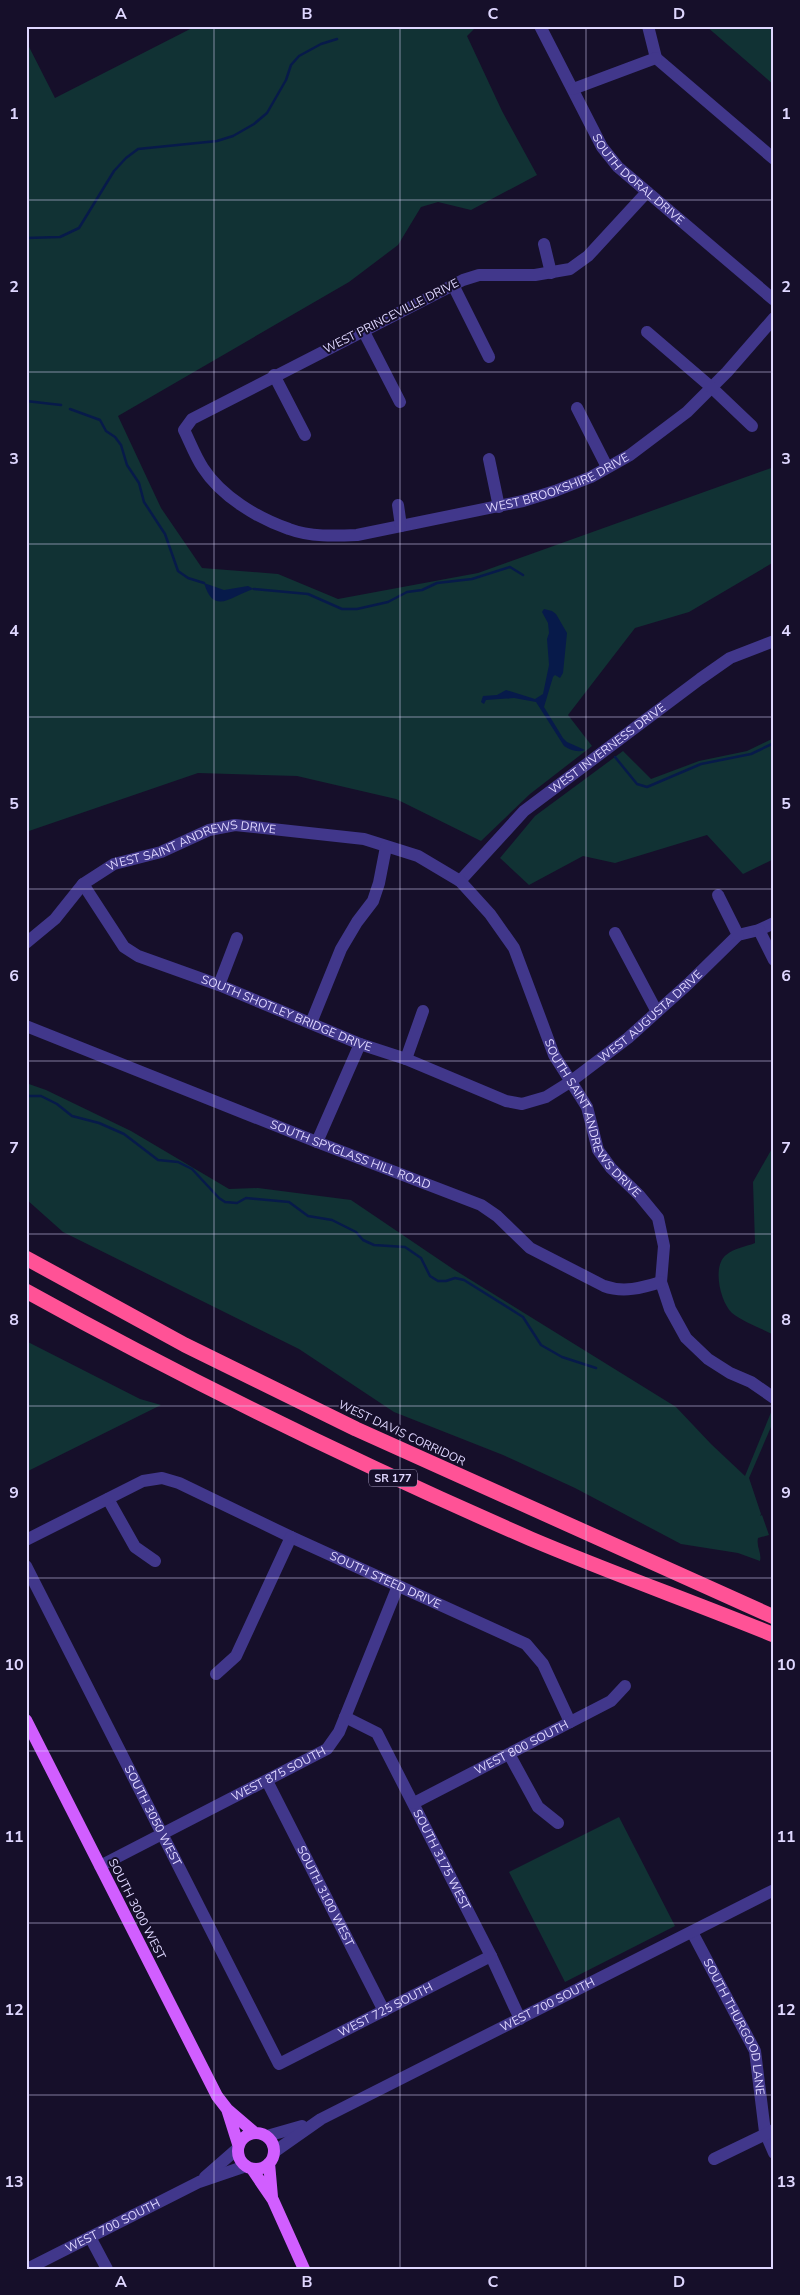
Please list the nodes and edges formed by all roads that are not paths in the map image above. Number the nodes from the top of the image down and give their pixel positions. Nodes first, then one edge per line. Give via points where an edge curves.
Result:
1 (540, 26) edge
2 (648, 26) edge
3 (656, 58) junction
4 (573, 89) junction
5 (774, 159) edge
6 (647, 192) junction
7 (544, 244) dead end
8 (551, 273) junction
9 (453, 285) junction
10 (774, 300) edge
11 (774, 318) edge
12 (363, 330) junction
13 (647, 332) dead end
14 (489, 357) dead end
15 (274, 375) junction
16 (712, 387) junction
17 (400, 402) dead end
18 (577, 408) dead end
19 (752, 426) dead end
20 (184, 430) joint
21 (305, 435) dead end
22 (488, 458) dead end
23 (608, 467) junction
24 (398, 505) dead end
25 (500, 506) junction
26 (400, 526) junction
27 (774, 641) edge
28 (386, 847) junction
29 (460, 881) junction
30 (83, 884) junction
31 (718, 895) dead end
32 (774, 923) edge
33 (759, 930) junction
34 (615, 933) dead end
35 (738, 935) junction
36 (236, 938) dead end
37 (26, 943) edge
38 (774, 960) edge
39 (219, 985) junction
40 (423, 1011) dead end
41 (657, 1012) junction
42 (311, 1023) junction
43 (26, 1026) edge
44 (360, 1044) junction
45 (406, 1059) junction
46 (570, 1082) junction
47 (522, 1104) joint
48 (317, 1142) junction
49 (26, 1258) edge
50 (661, 1282) junction
51 (26, 1291) edge
52 (774, 1398) edge
53 (108, 1499) junction
54 (291, 1537) junction
55 (26, 1540) edge
56 (155, 1561) dead end
57 (26, 1566) edge
58 (398, 1586) junction
59 (774, 1617) edge
60 (774, 1634) edge
61 (216, 1674) dead end
62 (625, 1686) dead end
63 (345, 1716) junction
64 (26, 1720) edge
65 (570, 1722) junction
66 (509, 1754) junction
67 (267, 1782) junction
68 (414, 1803) junction
69 (558, 1823) dead end
70 (162, 1834) junction
71 (100, 1866) junction
72 (774, 1890) edge
73 (692, 1932) junction
74 (491, 1956) junction
75 (384, 2012) junction
76 (520, 2018) junction
77 (279, 2064) joint
78 (226, 2110) junction
79 (321, 2120) junction
80 (770, 2132) edge
81 (261, 2134) junction
82 (238, 2147) junction
83 (774, 2154) edge
84 (271, 2158) junction
85 (714, 2159) dead end
86 (249, 2167) junction
87 (199, 2182) junction
88 (273, 2200) junction
89 (90, 2237) junction
90 (27, 2269) edge
91 (107, 2269) edge
92 (304, 2269) edge

1 - 4 street, SOUTH DORAL DRIVE
2 - 3 street
3 - 4 street
3 - 5 street
4 - 6 street, SOUTH DORAL DRIVE via 602,147 618,167
6 - 8 street, WEST PRINCEVILLE DRIVE via 588,256 570,269
6 - 10 street, SOUTH DORAL DRIVE
7 - 8 street
8 - 9 street, WEST PRINCEVILLE DRIVE via 479,276
9 - 12 street, WEST PRINCEVILLE DRIVE
9 - 14 street
11 - 16 street, WEST BROOKSHIRE DRIVE
12 - 15 street, WEST PRINCEVILLE DRIVE
12 - 17 street
13 - 16 street
15 - 20 street, WEST PRINCEVILLE DRIVE via 192,419
15 - 21 street
16 - 19 street
16 - 23 street, WEST BROOKSHIRE DRIVE via 654,438
18 - 23 street
20 - 26 street, WEST BROOKSHIRE DRIVE via 203,467 217,485 237,503 289,530 331,536 357,535
22 - 25 street
23 - 25 street, WEST BROOKSHIRE DRIVE via 555,491
24 - 26 street
25 - 26 street, WEST BROOKSHIRE DRIVE
27 - 29 street, WEST INVERNESS DRIVE via 730,658 524,811
28 - 29 street, SOUTH SAINT ANDREWS DRIVE via 418,856
28 - 30 street, WEST SAINT ANDREWS DRIVE via 364,839 234,825 209,830 161,852 114,864
28 - 42 street via 373,901 342,949
29 - 46 street, SOUTH SAINT ANDREWS DRIVE via 490,914 514,948 554,1055
30 - 37 street, WEST SAINT ANDREWS DRIVE via 55,919
30 - 39 street, SOUTH SHOTLEY BRIDGE DRIVE via 124,947 138,956
31 - 35 street
32 - 33 street
33 - 35 street
33 - 38 street
34 - 41 street
35 - 41 street, WEST AUGUSTA DRIVE
36 - 39 street
39 - 42 street, SOUTH SHOTLEY BRIDGE DRIVE
40 - 45 street
41 - 46 street, WEST AUGUSTA DRIVE
42 - 44 street, SOUTH SHOTLEY BRIDGE DRIVE
43 - 48 street, SOUTH SPYGLASS HILL ROAD
44 - 45 street, SOUTH SHOTLEY BRIDGE DRIVE
44 - 48 street
45 - 47 street, SOUTH SHOTLEY BRIDGE DRIVE via 506,1101
46 - 47 street, WEST AUGUSTA DRIVE via 546,1098
46 - 50 street, SOUTH SAINT ANDREWS DRIVE via 587,1107 598,1150 658,1218 664,1246
48 - 50 street, SOUTH SPYGLASS HILL ROAD via 481,1205 530,1248 604,1286 623,1290
49 - 59 highway, WEST DAVIS CORRIDOR / SR 177 via 260,1382 412,1455
50 - 52 street, SOUTH SAINT ANDREWS DRIVE via 670,1309 686,1338 708,1359
51 - 60 highway, SR 177 via 202,1386 366,1465 534,1540
53 - 54 street, SOUTH STEED DRIVE via 142,1481 162,1478 179,1483
53 - 55 street
53 - 56 street via 134,1548
54 - 58 street, SOUTH STEED DRIVE
54 - 61 street via 236,1656
57 - 70 street, SOUTH 3050 WEST
58 - 63 street, WEST 875 SOUTH
58 - 65 street, SOUTH STEED DRIVE via 526,1644 542,1664
62 - 65 street, WEST 800 SOUTH via 611,1701
63 - 67 street, WEST 875 SOUTH via 327,1749
63 - 68 street, SOUTH 3175 WEST via 377,1733
64 - 71 main road, SOUTH 3000 WEST
65 - 66 street, WEST 800 SOUTH
66 - 68 street, WEST 800 SOUTH
66 - 69 street via 538,1807
67 - 70 street, WEST 875 SOUTH
67 - 75 street, SOUTH 3100 WEST
68 - 74 street, SOUTH 3175 WEST
70 - 71 street, WEST 875 SOUTH
70 - 77 street, SOUTH 3050 WEST
71 - 78 main road, SOUTH 3000 WEST
72 - 73 street, WEST 700 SOUTH
73 - 76 street, WEST 700 SOUTH
73 - 80 street, SOUTH THURGOOD LANE via 755,2051
74 - 75 street, WEST 725 SOUTH
74 - 76 street, SOUTH 3175 WEST
75 - 77 street, WEST 725 SOUTH
76 - 79 street, WEST 700 SOUTH
78 - 81 main road, SOUTH 3000 WEST
78 - 82 main road, SOUTH 3000 WEST
79 - 81 street, WEST 700 SOUTH
79 - 84 street, WEST 700 SOUTH
80 - 83 street, SOUTH THURGOOD LANE
80 - 85 street
81 - 82 main road via 245,2136
81 - 84 main road via 271,2141
82 - 86 main road via 239,2159
82 - 87 street, WEST 700 SOUTH
84 - 86 main road via 261,2168
84 - 88 main road
86 - 87 street, WEST 700 SOUTH
86 - 88 main road
87 - 89 street, WEST 700 SOUTH
88 - 92 main road
89 - 90 street, WEST 700 SOUTH
89 - 91 street

